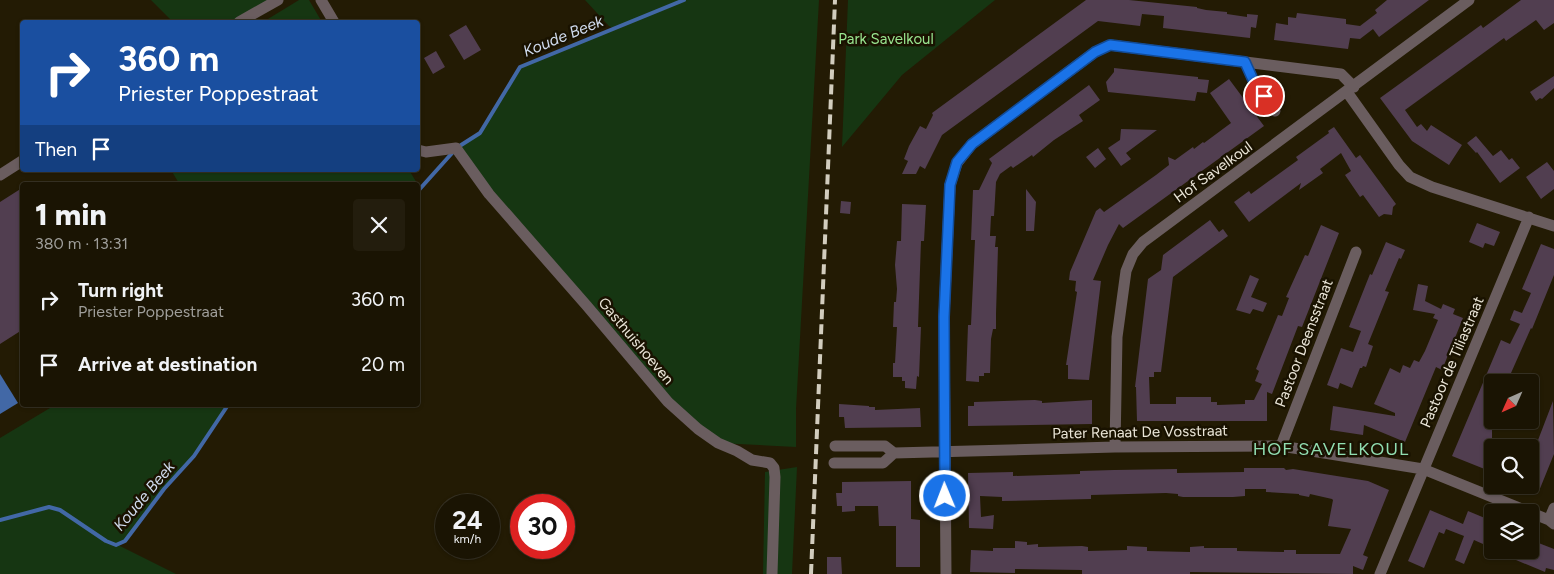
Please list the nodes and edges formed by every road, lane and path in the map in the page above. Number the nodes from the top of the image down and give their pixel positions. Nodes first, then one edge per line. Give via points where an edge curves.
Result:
1 (278, 0) edge
2 (320, 0) edge
3 (1469, 0) edge
4 (243, 20) edge
5 (333, 20) edge
6 (1245, 62) junction
7 (1350, 89) junction
8 (1275, 111) dead end
9 (420, 150) edge
10 (20, 162) edge
11 (0, 175) edge
12 (1528, 217) junction
13 (1554, 226) edge
14 (1356, 252) dead end
15 (835, 446) dead end
16 (1281, 446) junction
17 (1115, 447) junction
18 (944, 451) junction
19 (894, 453) junction
20 (834, 463) dead end
21 (1423, 469) junction
22 (1554, 508) edge
23 (1552, 522) edge
24 (772, 574) edge
25 (946, 574) edge
26 (1380, 574) edge

1 - 4 street
2 - 5 street
3 - 7 street, Hof Savelkoul
6 - 7 street via 1341,74
6 - 8 street via 1254,82
6 - 18 street via 1110,45 1095,52 972,144 957,162 950,185 944,317
7 - 12 street via 1410,177
7 - 17 street, Hof Savelkoul via 1143,242 1133,254 1126,271 1117,337
9 - 24 street, Gasthuishoeven via 456,148 489,194 668,402 718,443 752,460 770,463 775,477
10 - 11 street
12 - 13 street
12 - 21 street, Pastoor de Tiliastraat
14 - 16 street, Pastoor Deensstraat
15 - 19 street, Pater Renaat De Vosstraat via 885,446
16 - 17 street, Pater Renaat De Vosstraat
16 - 21 street, Pater Renaat De Vosstraat
17 - 18 street, Pater Renaat De Vosstraat
18 - 19 street, Pater Renaat De Vosstraat
18 - 25 street
19 - 20 street, Pater Renaat De Vosstraat via 883,463
21 - 23 street, Pater Renaat De Vosstraat
21 - 26 street, Pastoor de Tiliastraat
22 - 23 street

